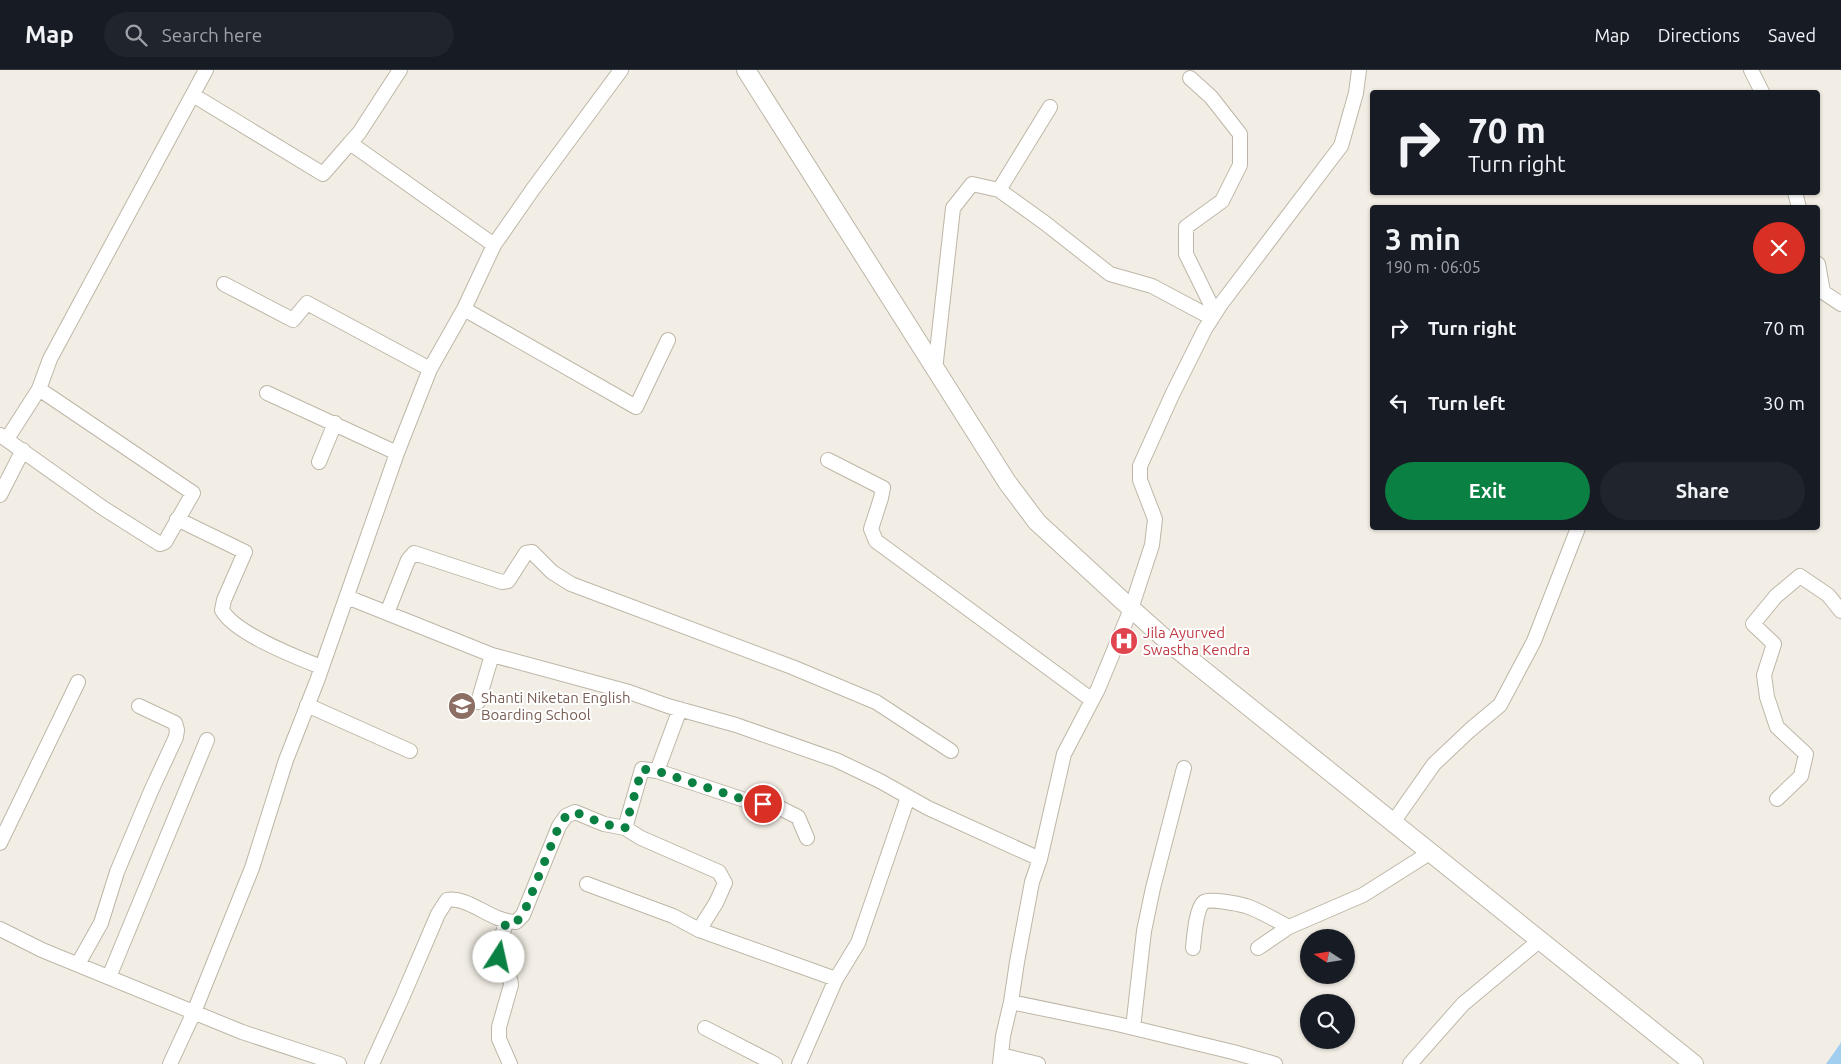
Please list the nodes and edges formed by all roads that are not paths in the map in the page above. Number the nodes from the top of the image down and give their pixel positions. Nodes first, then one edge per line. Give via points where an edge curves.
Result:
1 (206, 70) edge
2 (400, 70) edge
3 (621, 70) edge
4 (746, 70) edge
5 (1358, 70) edge
6 (1751, 70) edge
7 (1190, 78) dead end
8 (1761, 90) edge
9 (193, 95) junction
10 (1050, 107) dead end
11 (350, 143) junction
12 (999, 190) junction
13 (494, 245) junction
14 (1820, 275) edge
15 (224, 284) dead end
16 (1841, 304) edge
17 (464, 309) junction
18 (1214, 316) junction
19 (668, 340) dead end
20 (430, 369) junction
21 (935, 370) junction
22 (39, 389) junction
23 (266, 393) dead end
24 (335, 423) junction
25 (4, 437) edge
26 (23, 450) junction
27 (397, 453) junction
28 (828, 460) dead end
29 (319, 462) dead end
30 (0, 494) edge
31 (178, 519) junction
32 (1577, 530) edge
33 (347, 597) junction
34 (1131, 609) junction
35 (1841, 611) edge
36 (388, 613) junction
37 (492, 654) junction
38 (321, 667) junction
39 (78, 682) dead end
40 (1092, 700) junction
41 (478, 702) dead end
42 (307, 705) junction
43 (139, 706) dead end
44 (680, 709) junction
45 (207, 740) dead end
46 (410, 751) dead end
47 (951, 751) dead end
48 (1184, 768) dead end
49 (657, 771) junction
50 (908, 797) junction
51 (1777, 799) dead end
52 (1394, 821) junction
53 (625, 828) junction
54 (807, 838) dead end
55 (0, 843) edge
56 (1431, 852) junction
57 (1040, 859) junction
58 (587, 884) dead end
59 (506, 922) junction
60 (1289, 927) junction
61 (0, 929) edge
62 (699, 930) junction
63 (1540, 940) junction
64 (1193, 948) dead end
65 (1258, 948) dead end
66 (78, 964) junction
67 (109, 977) junction
68 (836, 980) junction
69 (1011, 1002) junction
70 (194, 1012) junction
71 (705, 1028) dead end
72 (1133, 1028) junction
73 (1001, 1060) edge
74 (170, 1064) edge
75 (339, 1064) edge
76 (372, 1064) edge
77 (510, 1064) edge
78 (776, 1064) edge
79 (799, 1064) edge
80 (1038, 1064) edge
81 (1275, 1064) edge
82 (1410, 1064) edge
83 (1694, 1064) edge

1 - 9 street
2 - 11 street
3 - 13 street
4 - 21 street
5 - 18 street via 1356,93 1340,146
6 - 8 street
7 - 18 street via 1212,97 1240,134 1240,165 1222,201 1186,227 1186,254
9 - 11 street via 323,174
9 - 22 street via 50,358
10 - 12 street
11 - 13 street
12 - 18 street via 1110,274 1152,286
12 - 21 street via 972,184 953,208
13 - 17 street
14 - 16 street via 1824,292
15 - 20 street via 293,320 307,303
17 - 19 street via 636,407
17 - 20 street
18 - 34 street via 1173,393 1140,466 1140,480 1155,519 1152,545
20 - 27 street
21 - 34 street via 1007,482 1037,522
22 - 25 street
22 - 31 street via 193,493
23 - 24 street
24 - 27 street
24 - 29 street
25 - 26 street
26 - 30 street
26 - 31 street via 103,508 160,544 165,542
27 - 33 street
28 - 40 street via 883,488 871,529 876,540
31 - 38 street via 245,552 224,600 222,610 226,618 271,646
32 - 52 street via 1534,641 1500,705 1434,764
33 - 36 street
33 - 38 street
34 - 40 street
34 - 52 street
35 - 51 street via 1828,595 1800,576 1776,596 1753,624 1774,644 1764,675 1777,727 1806,754 1801,776
36 - 37 street
36 - 47 street via 408,560 414,553 502,582 508,581 526,553 532,552 552,572 571,584 876,702
37 - 41 street
37 - 44 street
38 - 42 street
39 - 55 street
40 - 57 street via 1064,754
42 - 46 street
42 - 70 street via 252,868
43 - 66 street via 175,723 176,736 121,863 101,923
44 - 49 street
44 - 50 street via 836,760
45 - 67 street
48 - 72 street via 1144,931
49 - 53 street via 642,769
49 - 54 street via 751,802 776,806 798,817
50 - 57 street
50 - 68 street via 858,943
52 - 56 street
53 - 59 street via 604,824 575,812 566,816 523,915 516,922
53 - 62 street via 719,872 724,883
56 - 60 street via 1363,895
56 - 63 street
57 - 69 street via 1032,882
58 - 62 street via 673,916
59 - 76 street via 456,898 446,900
59 - 77 street via 499,957 511,984 499,1026 499,1039
60 - 64 street via 1246,906 1211,900 1200,907
60 - 65 street
61 - 66 street
62 - 68 street
63 - 82 street via 1464,1004
63 - 83 street
66 - 67 street
67 - 70 street
68 - 79 street
69 - 72 street
69 - 73 street
70 - 74 street
70 - 75 street via 242,1032
71 - 78 street
72 - 81 street
73 - 80 street

